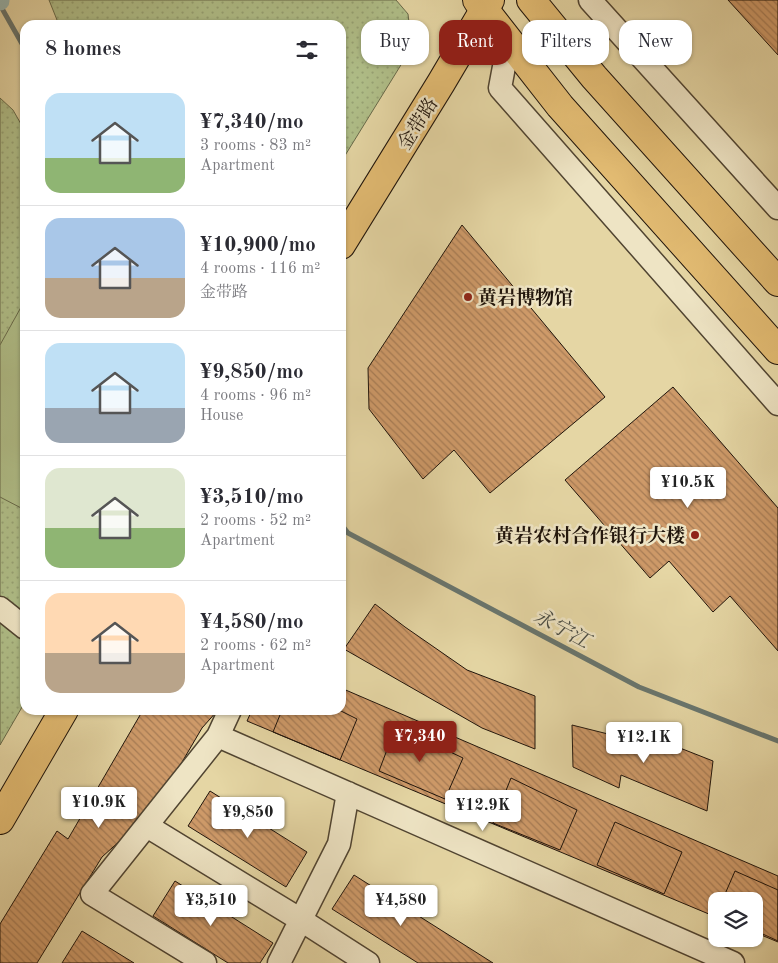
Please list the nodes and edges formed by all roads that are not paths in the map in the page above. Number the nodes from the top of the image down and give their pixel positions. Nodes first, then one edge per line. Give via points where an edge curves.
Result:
1 (590, 0) edge
2 (538, 1) edge
3 (484, 3) edge
4 (495, 20) edge
5 (512, 44) edge
6 (504, 65) edge
7 (778, 208) edge
8 (346, 237) edge
9 (778, 282) edge
10 (778, 350) edge
11 (778, 404) edge
12 (0, 608) edge
13 (20, 624) edge
14 (61, 715) edge
15 (228, 715) edge
16 (218, 736) junction
17 (348, 793) junction
18 (0, 820) edge
19 (147, 826) junction
20 (301, 920) junction
21 (708, 958) edge
22 (205, 963) edge
23 (279, 963) edge
24 (368, 963) edge
25 (733, 963) edge

1 - 7 street
2 - 9 main road via 594,77
3 - 4 main road
3 - 8 main road, 金带路 via 441,83
5 - 10 main road via 560,106
6 - 11 street via 500,88
12 - 13 street
14 - 18 main road
15 - 16 street
16 - 17 street
16 - 19 street
17 - 20 street via 339,844
17 - 21 street
19 - 20 street
19 - 22 street via 92,894
20 - 23 street
20 - 24 street
21 - 25 street

